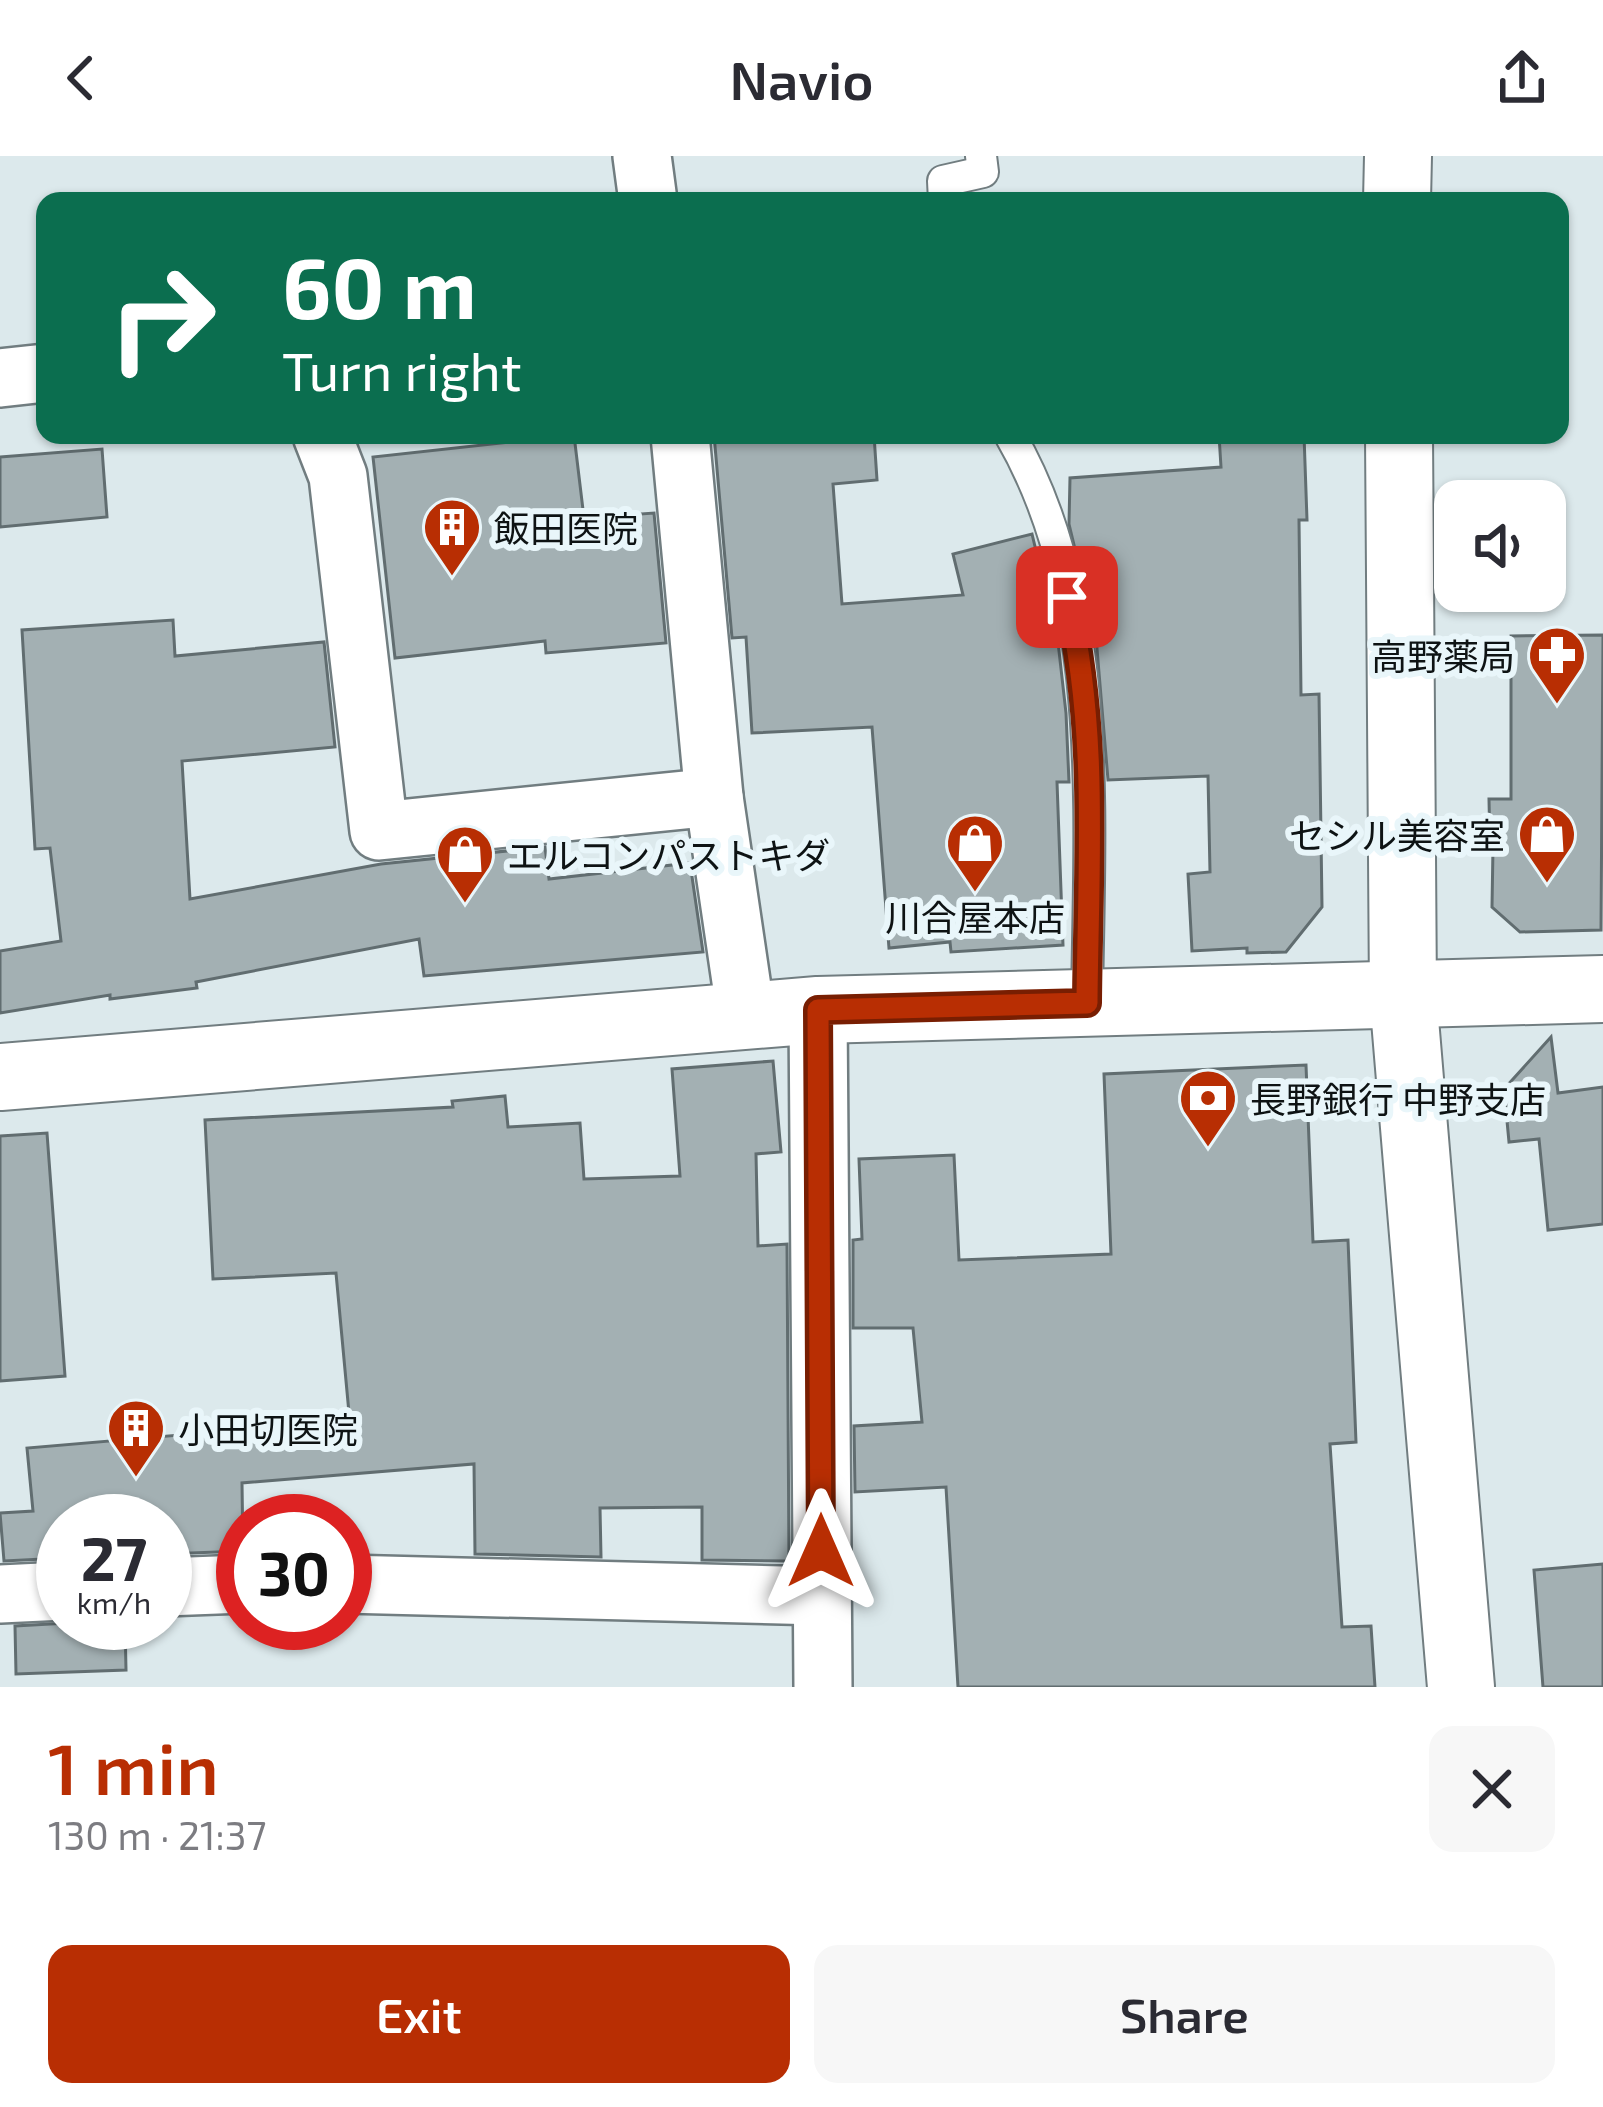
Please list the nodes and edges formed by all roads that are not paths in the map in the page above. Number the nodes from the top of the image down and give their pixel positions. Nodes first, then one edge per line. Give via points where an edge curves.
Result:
1 (641, 156) edge
2 (981, 156) edge
3 (1398, 156) edge
4 (647, 192) edge
5 (944, 192) edge
6 (1397, 192) edge
7 (36, 374) edge
8 (0, 378) edge
9 (326, 444) edge
10 (681, 444) edge
11 (1014, 444) edge
12 (1399, 444) edge
13 (714, 797) junction
14 (1603, 989) edge
15 (1403, 996) junction
16 (1087, 1003) junction
17 (818, 1010) junction
18 (746, 1015) junction
19 (0, 1077) edge
20 (372, 1585) edge
21 (36, 1592) edge
22 (0, 1594) edge
23 (821, 1597) junction
24 (823, 1687) edge
25 (1461, 1687) edge

1 - 4 street
2 - 5 lane via 982,172 943,181
3 - 6 street
7 - 8 street
9 - 13 street via 338,476 379,831
10 - 13 street
11 - 16 lane via 1048,517 1077,637 1089,788
12 - 15 street
13 - 18 street
14 - 15 street
15 - 16 street
15 - 25 street
16 - 17 street
17 - 18 street
17 - 23 street
18 - 19 street
20 - 23 street
21 - 22 street
23 - 24 street

